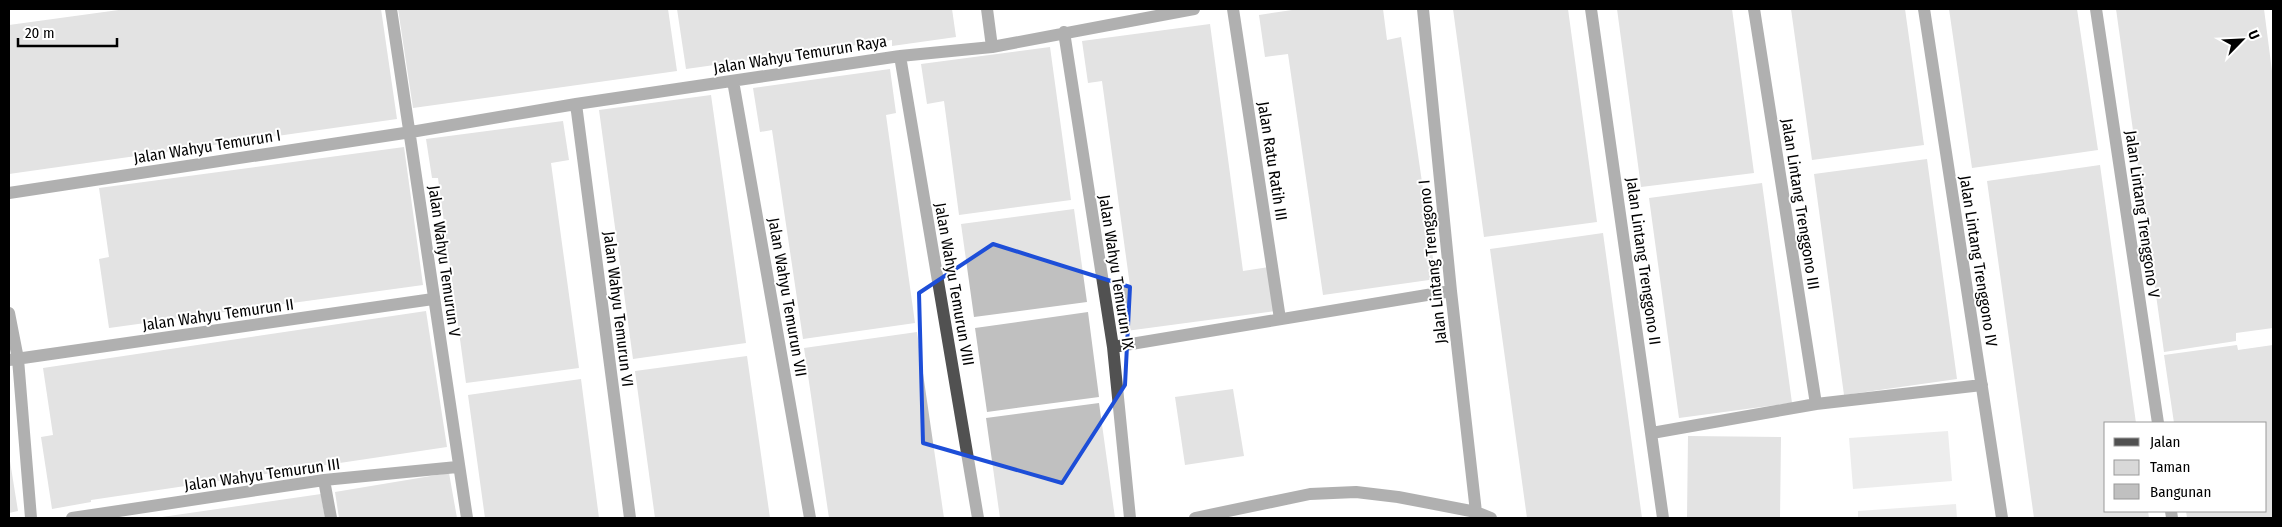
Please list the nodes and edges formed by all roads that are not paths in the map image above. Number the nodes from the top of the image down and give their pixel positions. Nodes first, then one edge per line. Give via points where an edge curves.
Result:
1 (391, 9) edge
2 (988, 9) edge
3 (1194, 9) edge
4 (1233, 9) edge
5 (1423, 9) edge
6 (1591, 9) edge
7 (1754, 9) edge
8 (1924, 9) edge
9 (2096, 9) edge
10 (1064, 32) junction
11 (992, 47) junction
12 (900, 56) junction
13 (733, 81) junction
14 (576, 104) junction
15 (411, 132) junction
16 (9, 193) edge
17 (1451, 291) junction
18 (433, 299) junction
19 (9, 313) edge
20 (1280, 319) junction
21 (1113, 347) junction
22 (13, 360) edge
23 (1982, 385) junction
24 (1816, 404) junction
25 (2158, 422) edge
26 (1652, 433) junction
27 (458, 467) junction
28 (324, 480) junction
29 (1476, 512) junction
30 (31, 518) edge
31 (72, 518) edge
32 (331, 518) edge
33 (467, 518) edge
34 (630, 518) edge
35 (810, 518) edge
36 (978, 518) edge
37 (1130, 518) edge
38 (1195, 518) edge
39 (1492, 518) edge
40 (1663, 518) edge
41 (2002, 518) edge

1 - 15 street, Jalan Wahyu Temurun V
2 - 11 street
3 - 10 street, Jalan Wahyu Temurun Raya
4 - 20 street, Jalan Ratu Ratih III
5 - 17 street, Jalan Lintang Trenggono I
6 - 26 street, Jalan Lintang Trenggono II
7 - 24 street, Jalan Lintang Trenggono III
8 - 23 street, Jalan Lintang Trenggono IV
9 - 25 street, Jalan Lintang Trenggono V
10 - 11 street, Jalan Wahyu Temurun Raya
10 - 21 street, Jalan Wahyu Temurun IX
11 - 12 street, Jalan Wahyu Temurun Raya
12 - 13 street, Jalan Wahyu Temurun Raya
12 - 36 street, Jalan Wahyu Temurun VIII
13 - 14 street, Jalan Wahyu Temurun Raya
13 - 35 street, Jalan Wahyu Temurun VII
14 - 15 street, Jalan Wahyu Temurun Raya
14 - 34 street, Jalan Wahyu Temurun VI
15 - 16 street, Jalan Wahyu Temurun I
15 - 18 street, Jalan Wahyu Temurun V
17 - 20 street
17 - 29 street, Jalan Lintang Trenggono I
18 - 22 street, Jalan Wahyu Temurun II
18 - 27 street, Jalan Wahyu Temurun V
19 - 22 street
20 - 21 street
21 - 37 street, Jalan Wahyu Temurun IX
22 - 30 street
23 - 24 street
23 - 41 street, Jalan Lintang Trenggono IV
24 - 26 street
26 - 40 street, Jalan Lintang Trenggono II
27 - 28 street, Jalan Wahyu Temurun III
27 - 33 street, Jalan Wahyu Temurun V
28 - 31 street, Jalan Wahyu Temurun III
28 - 32 street
29 - 38 street via 1356,492 1310,494
29 - 39 street

